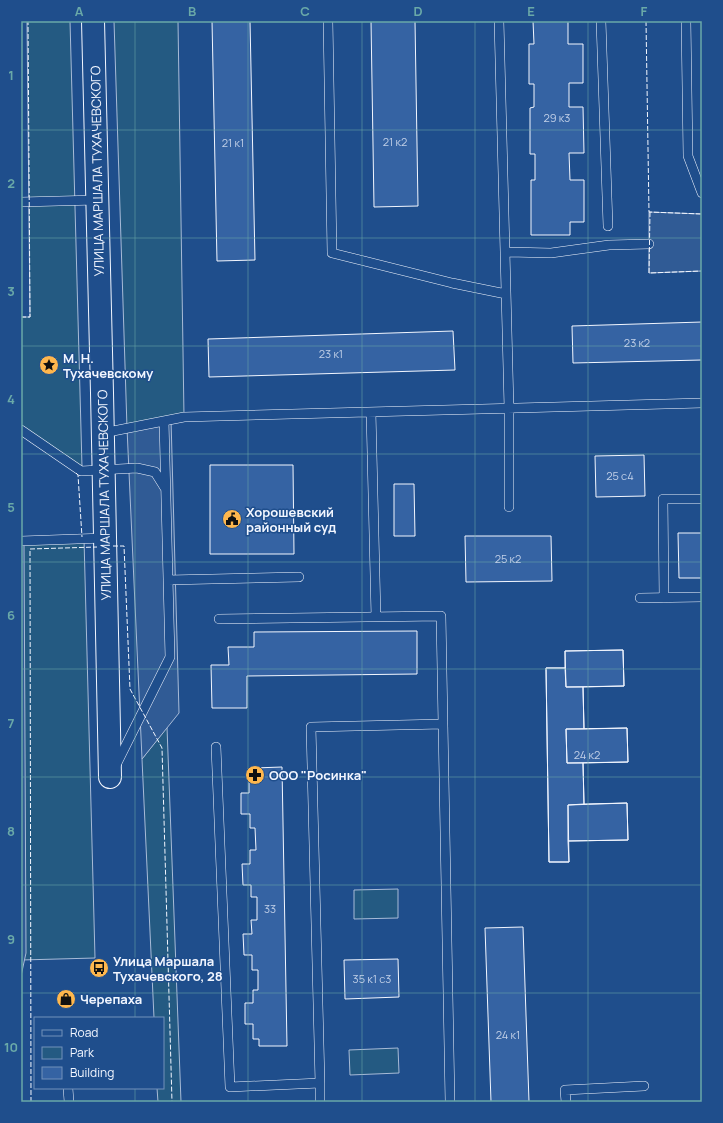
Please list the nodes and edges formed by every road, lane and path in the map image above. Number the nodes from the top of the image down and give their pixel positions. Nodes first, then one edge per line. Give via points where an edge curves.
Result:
1 (93, 21) edge
2 (328, 21) edge
3 (499, 21) edge
4 (601, 21) edge
5 (686, 21) edge
6 (702, 193) edge
7 (97, 200) junction
8 (21, 202) edge
9 (608, 226) dead end
10 (649, 244) dead end
11 (505, 252) junction
12 (506, 294) junction
13 (702, 403) edge
14 (509, 408) junction
15 (371, 412) junction
16 (164, 421) junction
17 (21, 430) edge
18 (103, 433) junction
19 (104, 471) junction
20 (166, 489) junction
21 (702, 499) edge
22 (509, 507) dead end
23 (105, 538) junction
24 (21, 541) edge
25 (299, 577) dead end
26 (168, 580) junction
27 (702, 596) edge
28 (640, 598) dead end
29 (664, 598) junction
30 (376, 617) junction
31 (219, 619) dead end
32 (443, 724) junction
33 (216, 747) dead end
34 (110, 777) joint
35 (320, 1083) junction
36 (644, 1086) dead end
37 (68, 1089) edge
38 (68, 1102) edge
39 (320, 1102) edge
40 (450, 1102) edge
41 (566, 1102) edge

1 - 7 street, УЛИЦА МАРШАЛА ТУХАЧЕВСКОГО
2 - 12 lane via 332,253
3 - 11 lane
4 - 9 lane
5 - 6 lane via 688,156
7 - 8 lane
7 - 18 street, УЛИЦА МАРШАЛА ТУХАЧЕВСКОГО
10 - 11 lane via 609,245 551,253
11 - 12 lane
12 - 14 lane
13 - 14 lane
14 - 15 lane
14 - 22 lane
15 - 16 lane via 184,417
15 - 30 lane
16 - 18 lane
16 - 20 lane
17 - 19 lane via 81,471
18 - 19 street, УЛИЦА МАРШАЛА ТУХАЧЕВСКОГО
19 - 20 lane via 138,468 155,472
19 - 23 street, УЛИЦА МАРШАЛА ТУХАЧЕВСКОГО
20 - 26 lane
21 - 29 lane via 663,499
23 - 24 lane
23 - 34 street, УЛИЦА МАРШАЛА ТУХАЧЕВСКОГО
25 - 26 lane
26 - 34 lane via 170,657
27 - 29 lane
28 - 29 lane
30 - 31 lane
30 - 32 lane via 441,616
32 - 35 lane via 311,727
32 - 40 lane
33 - 35 lane via 230,1087
35 - 39 lane
36 - 41 lane via 565,1090
37 - 38 lane

